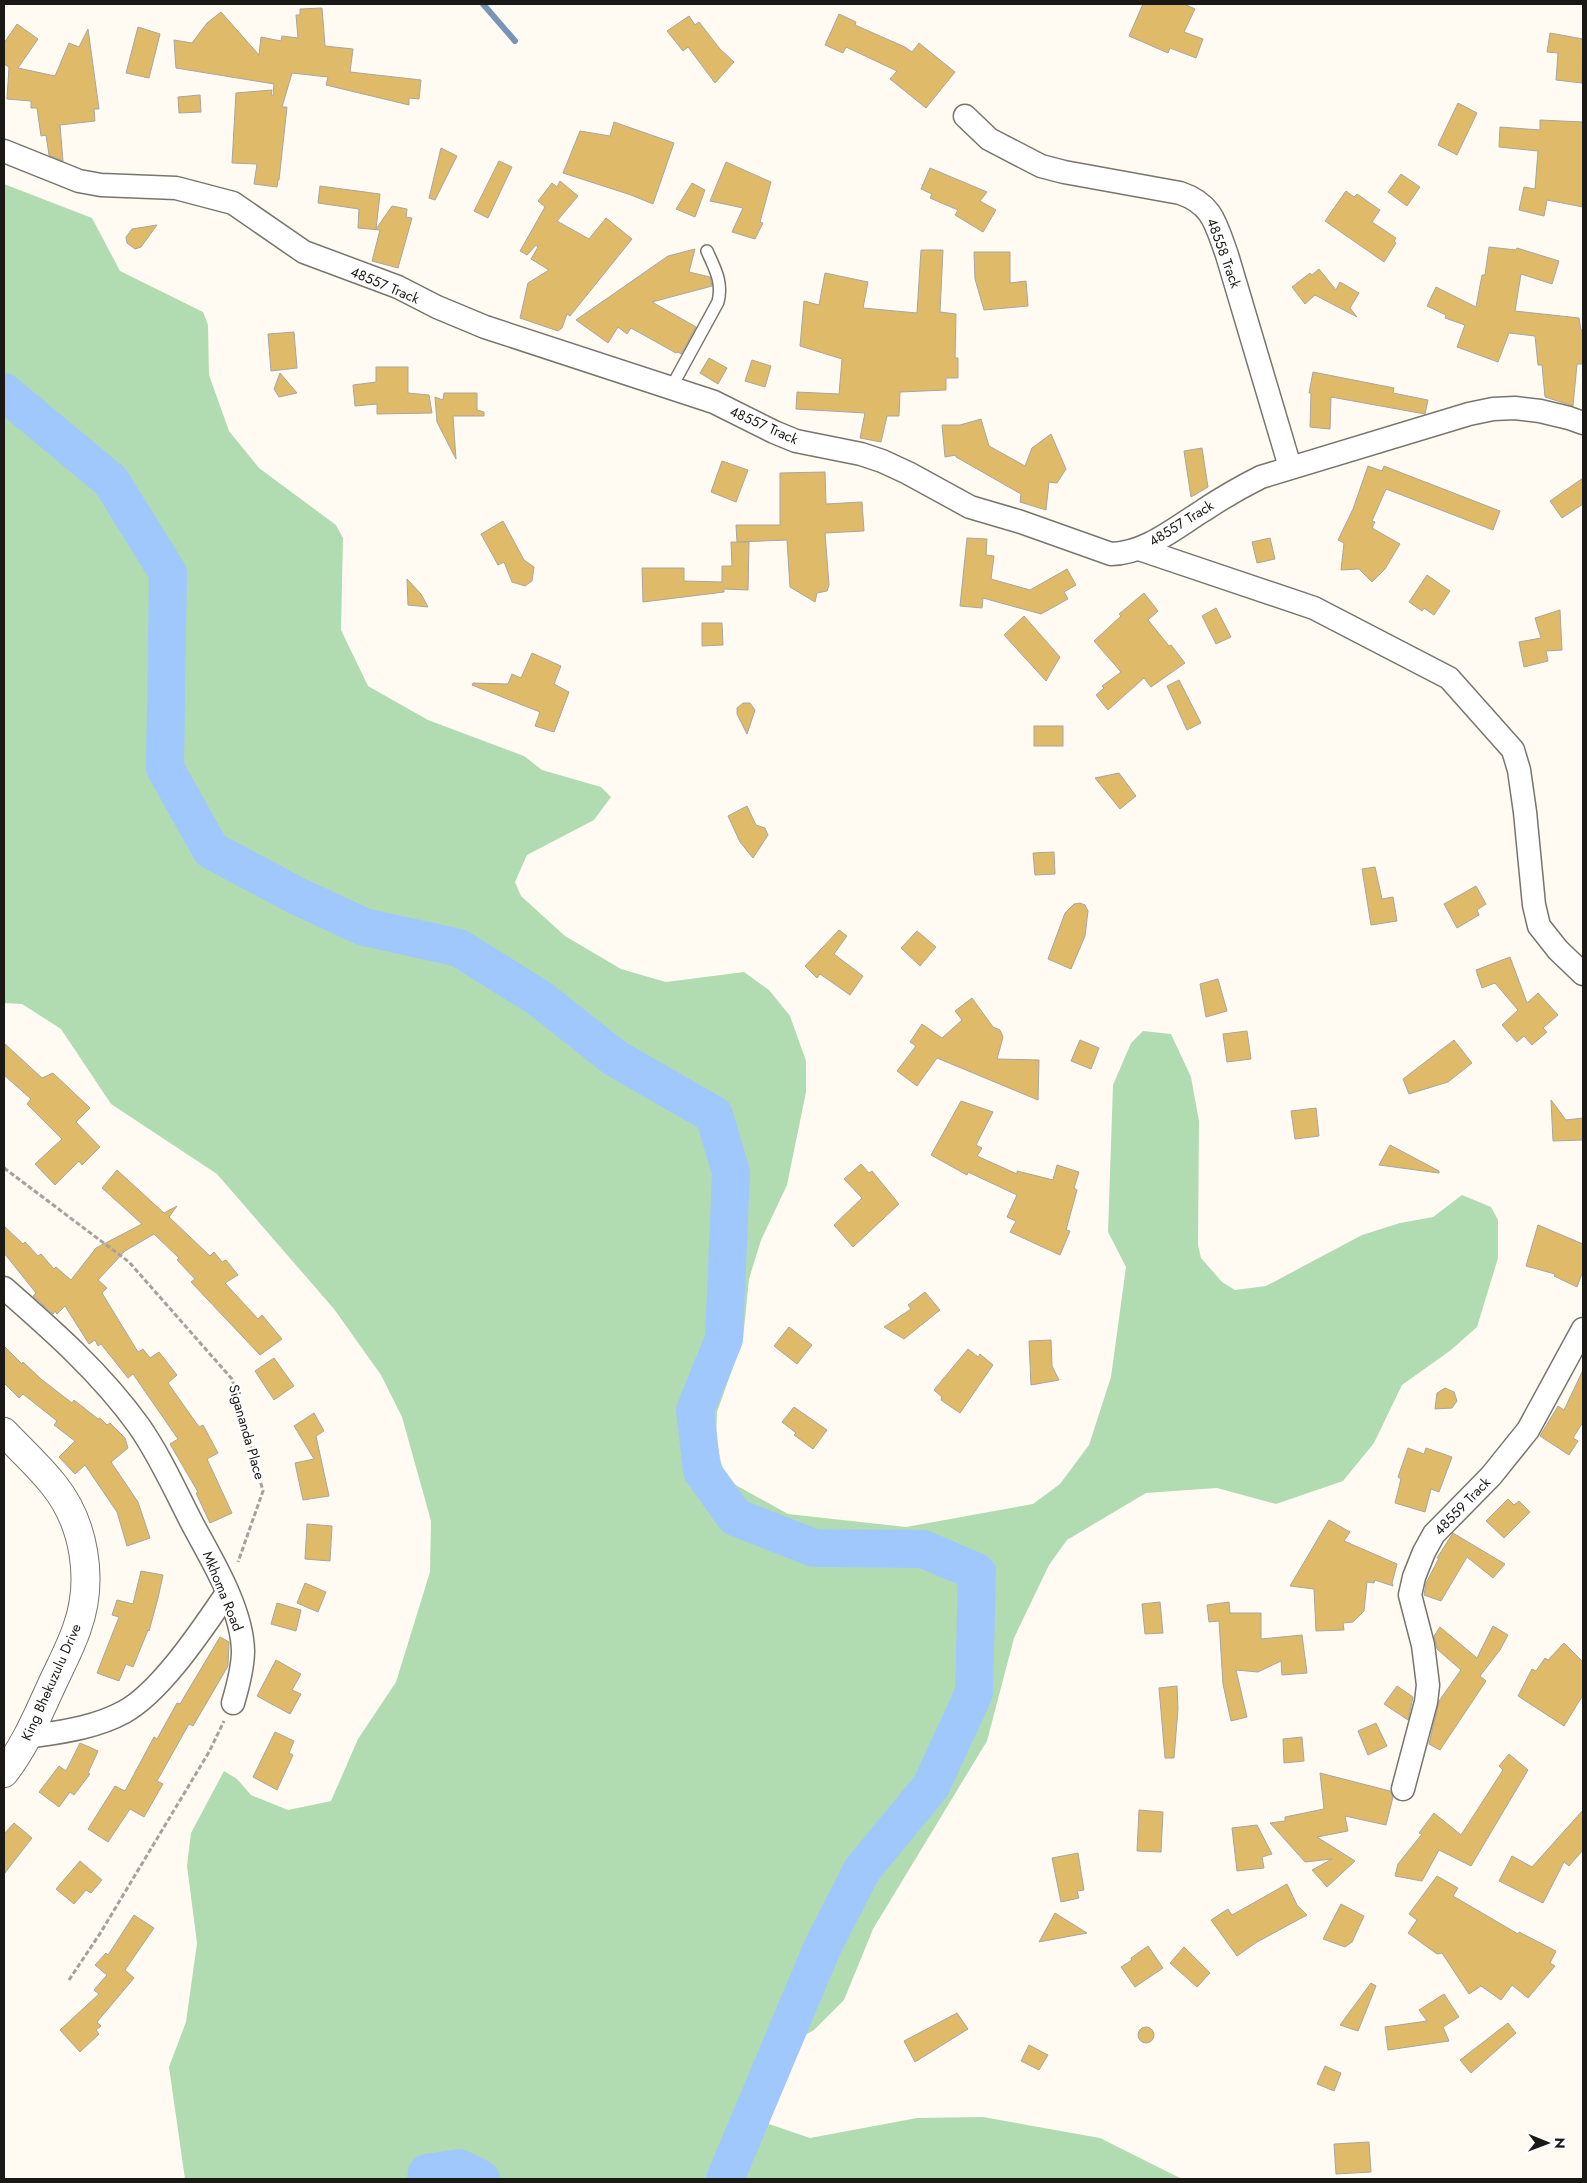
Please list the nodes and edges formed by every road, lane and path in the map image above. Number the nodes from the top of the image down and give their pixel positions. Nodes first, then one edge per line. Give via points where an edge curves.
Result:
1 (965, 116) dead end
2 (4, 151) edge
3 (707, 251) dead end
4 (671, 388) junction
5 (1583, 423) edge
6 (1290, 467) junction
7 (1139, 549) junction
8 (1583, 974) edge
9 (4, 1168) edge
10 (4, 1288) edge
11 (1583, 1329) edge
12 (4, 1432) edge
13 (227, 1593) junction
14 (233, 1703) joint
15 (28, 1737) junction
16 (4, 1773) edge
17 (1403, 1789) dead end
18 (69, 1980) dead end

1 - 6 street, 48558 Track via 989,139 1031,162 1064,172 1180,193 1205,207 1216,223 1227,255
2 - 4 street, 48557 Track via 79,181 176,188 233,203 314,257 398,287 484,327
3 - 4 lane via 720,280 721,291
4 - 7 street, 48557 Track via 714,402 796,441 882,461 970,507 1021,522 1100,552 1123,554
5 - 6 street, 48557 Track via 1540,411 1493,409
6 - 7 street, 48557 Track via 1233,491
7 - 8 street via 1314,608 1449,678 1513,750 1525,812 1539,926
9 - 13 path, Sigananda Place via 129,1262 232,1379 263,1491
10 - 13 street, Mkhoma Road via 100,1377 140,1427
11 - 17 street, 48559 Track via 1528,1430 1491,1476 1434,1534 1420,1560 1410,1595 1423,1645 1428,1685
12 - 15 street, King Bhekuzulu Drive via 54,1485 66,1503 80,1536 85,1564 83,1607 77,1627
13 - 14 street, Mkhoma Road via 241,1629 243,1652
13 - 15 street via 192,1643 141,1700 125,1712 79,1728
14 - 18 path via 209,1752
15 - 16 street, King Bhekuzulu Drive

